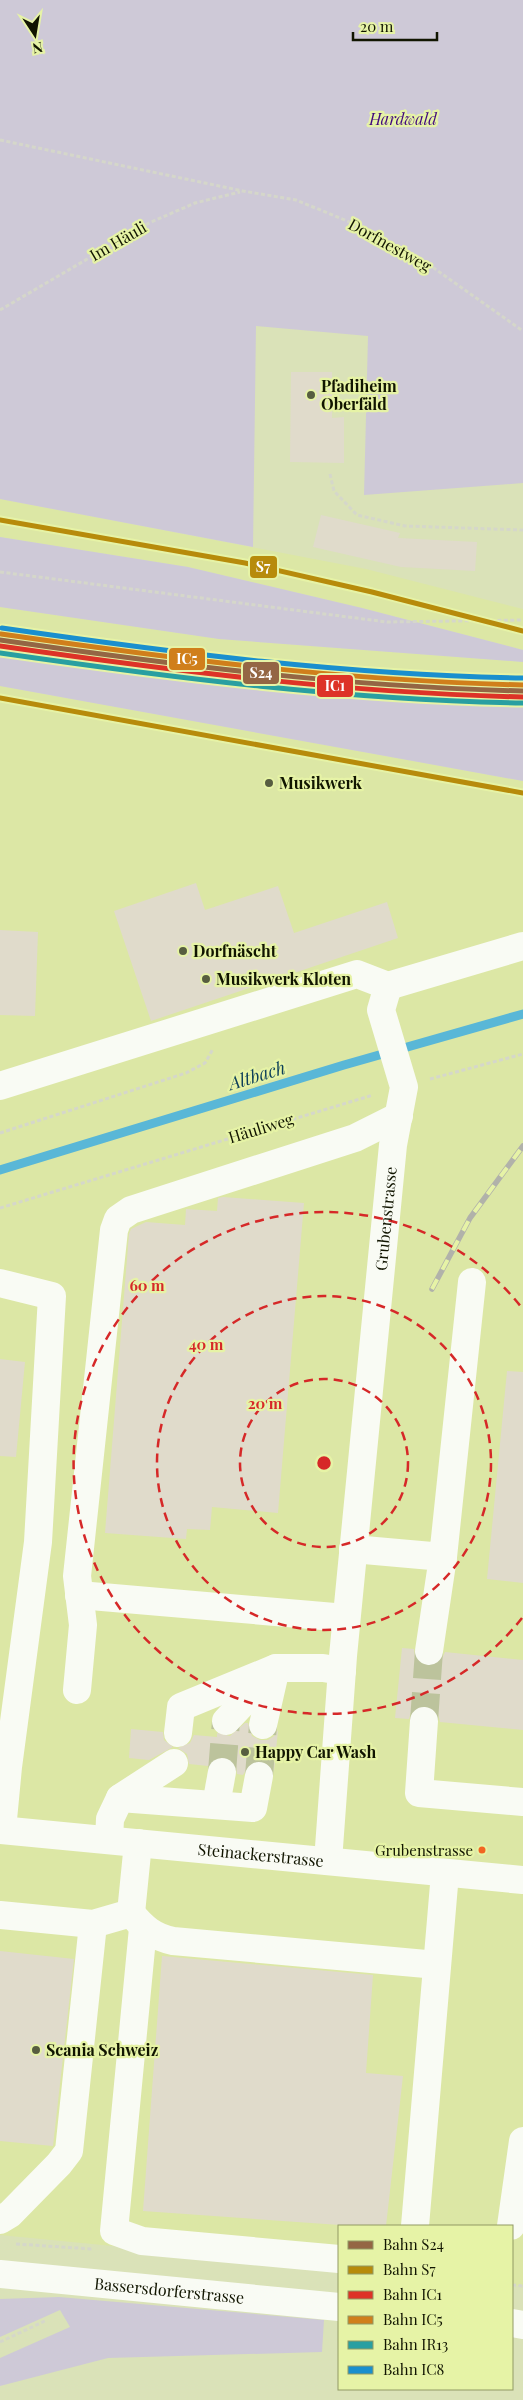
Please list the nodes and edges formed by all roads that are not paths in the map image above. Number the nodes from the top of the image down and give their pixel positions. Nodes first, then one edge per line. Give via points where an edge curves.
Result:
1 (523, 946) edge
2 (388, 986) junction
3 (0, 1086) edge
4 (398, 1116) junction
5 (472, 1282) dead end
6 (0, 1283) edge
7 (353, 1549) junction
8 (443, 1557) junction
9 (79, 1595) junction
10 (346, 1618) junction
11 (429, 1650) tunnel mouth
12 (276, 1668) junction
13 (342, 1672) junction
14 (77, 1690) dead end
15 (226, 1721) tunnel mouth
16 (424, 1721) tunnel mouth
17 (263, 1725) tunnel mouth
18 (178, 1733) dead end
19 (174, 1763) dead end
20 (4, 1766) edge
21 (222, 1772) tunnel mouth
22 (259, 1776) tunnel mouth
23 (120, 1798) junction
24 (523, 1802) edge
25 (216, 1805) junction
26 (1, 1830) edge
27 (109, 1840) junction
28 (138, 1843) junction
29 (328, 1861) junction
30 (445, 1873) junction
31 (523, 1880) edge
32 (0, 1915) edge
33 (137, 1920) junction
34 (93, 1924) junction
35 (437, 1965) junction
36 (523, 2140) edge
37 (0, 2220) edge
38 (415, 2225) edge
39 (512, 2225) edge
40 (513, 2227) edge
41 (523, 2235) edge
42 (338, 2259) edge
43 (0, 2274) edge
44 (338, 2307) edge

1 - 2 street
2 - 3 street via 357,974
2 - 4 street, Grubenstrasse via 381,1010 402,1080
4 - 7 street, Grubenstrasse
4 - 9 street via 355,1138 131,1210 118,1219 114,1230 80,1547
5 - 8 street
6 - 20 street via 52,1296 38,1542
7 - 8 street
7 - 10 street, Grubenstrasse
8 - 11 street
9 - 10 street
9 - 14 street via 83,1625
10 - 13 street, Grubenstrasse
12 - 13 street via 323,1668
12 - 15 street
12 - 17 street
12 - 18 street via 180,1707
13 - 29 street, Grubenstrasse
16 - 24 street via 419,1793
19 - 23 street
20 - 26 street
21 - 25 street
22 - 25 street via 253,1808
23 - 25 street
23 - 27 street via 110,1819
26 - 27 street, Steinackerstrasse
27 - 28 street, Steinackerstrasse
28 - 29 street, Steinackerstrasse
28 - 33 street
29 - 30 street, Steinackerstrasse
30 - 31 street, Steinackerstrasse
30 - 35 street
32 - 34 street
33 - 34 street
33 - 35 street via 160,1938 173,1941
33 - 42 street via 114,2231 142,2241
34 - 37 street via 69,2151 10,2214
35 - 38 street
36 - 39 street
40 - 41 street
43 - 44 street, Bassersdorferstrasse

